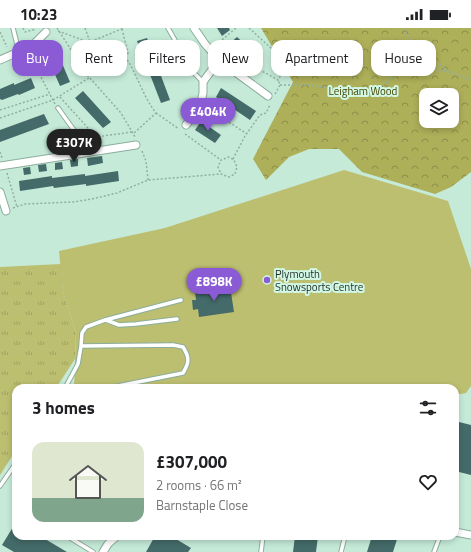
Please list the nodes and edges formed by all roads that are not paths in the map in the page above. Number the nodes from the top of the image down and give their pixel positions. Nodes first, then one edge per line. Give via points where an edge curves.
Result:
1 (13, 28) edge
2 (168, 28) edge
3 (194, 28) edge
4 (43, 30) edge
5 (18, 40) edge
6 (36, 40) edge
7 (208, 46) edge
8 (12, 55) edge
9 (0, 60) edge
10 (208, 75) edge
11 (239, 76) edge
12 (203, 82) junction
13 (268, 96) dead end
14 (58, 108) dead end
15 (186, 125) dead end
16 (138, 145) road end
17 (80, 153) junction
18 (3, 165) edge
19 (0, 192) edge
20 (6, 211) road end
21 (181, 300) dead end
22 (177, 319) dead end
23 (105, 320) junction
24 (81, 346) junction
25 (67, 384) edge
26 (128, 384) edge
27 (12, 469) edge
28 (0, 486) edge
29 (459, 533) edge
30 (471, 536) edge
31 (74, 540) edge
32 (112, 540) edge
33 (263, 540) edge
34 (344, 540) edge
35 (438, 540) edge
36 (93, 552) edge
37 (103, 552) edge
38 (261, 552) edge
39 (341, 552) edge
40 (434, 552) edge

1 - 5 lane
2 - 12 lane via 193,72
3 - 7 street
4 - 6 street
8 - 9 street
10 - 12 street
11 - 13 street
12 - 15 street via 200,107
14 - 17 lane via 76,133
16 - 17 street
17 - 18 street
19 - 20 street
21 - 23 lane
22 - 23 lane via 119,325
23 - 24 lane via 86,327 82,333
24 - 25 lane via 78,364
24 - 26 lane via 173,345 183,347 187,353 188,364 183,373
27 - 28 lane
29 - 30 street
31 - 36 lane
32 - 37 street
33 - 38 lane
34 - 39 lane
35 - 40 lane

